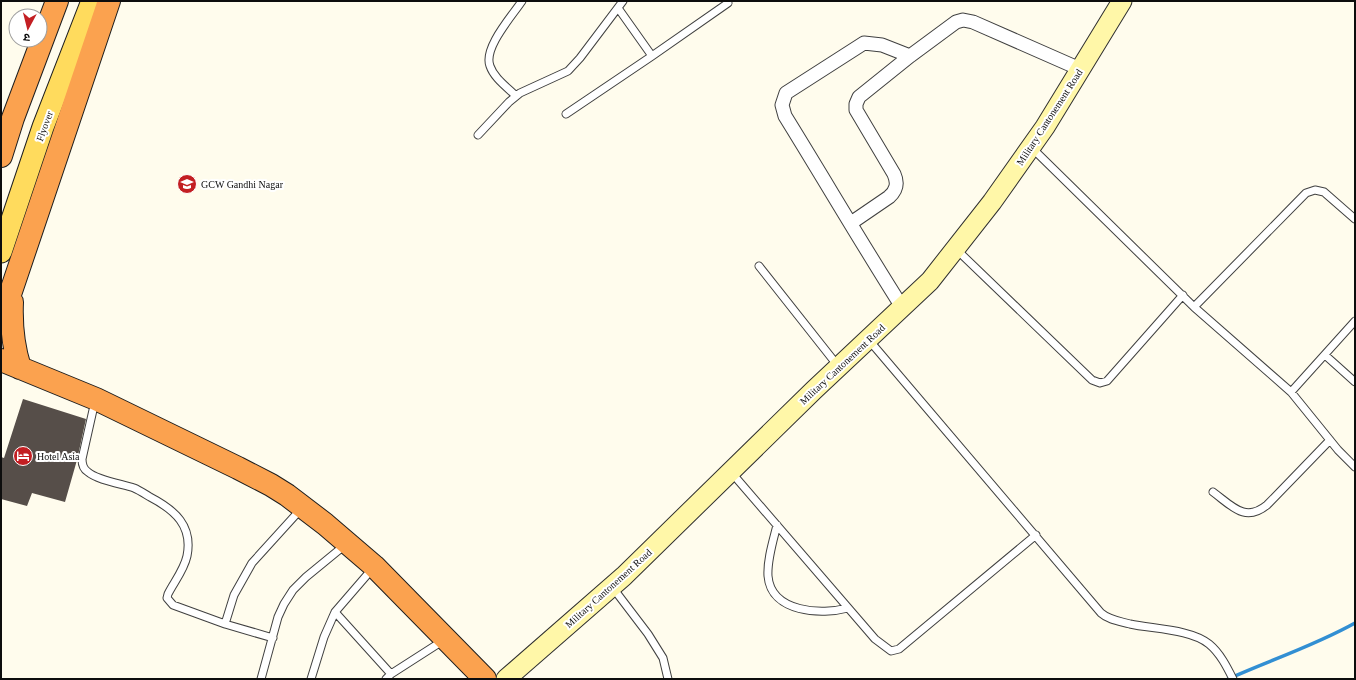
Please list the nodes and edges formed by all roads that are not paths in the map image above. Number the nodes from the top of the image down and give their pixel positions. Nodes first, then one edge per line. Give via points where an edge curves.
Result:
1 (57, 1) edge
2 (77, 1) edge
3 (92, 1) edge
4 (109, 1) edge
5 (522, 1) edge
6 (624, 1) edge
7 (1122, 1) edge
8 (728, 3) dead end
9 (618, 8) junction
10 (652, 56) junction
11 (910, 56) junction
12 (1080, 69) junction
13 (516, 96) junction
14 (566, 114) dead end
15 (478, 135) dead end
16 (1031, 146) junction
17 (1, 156) edge
18 (1355, 219) edge
19 (1, 221) edge
20 (851, 223) junction
21 (955, 248) junction
22 (1, 252) edge
23 (759, 266) dead end
24 (12, 287) junction
25 (1183, 295) junction
26 (902, 307) junction
27 (1194, 308) junction
28 (1, 321) edge
29 (1355, 321) edge
30 (868, 339) junction
31 (1325, 355) junction
32 (7, 366) edge
33 (838, 367) junction
34 (1355, 382) edge
35 (1291, 392) junction
36 (93, 410) junction
37 (1330, 440) junction
38 (1355, 466) edge
39 (730, 471) junction
40 (1213, 492) dead end
41 (300, 510) junction
42 (777, 525) junction
43 (1036, 535) junction
44 (342, 547) junction
45 (370, 572) junction
46 (612, 587) junction
47 (848, 608) junction
48 (335, 612) junction
49 (225, 624) junction
50 (273, 638) junction
51 (439, 644) junction
52 (389, 677) edge
53 (261, 679) edge
54 (311, 679) edge
55 (464, 679) edge
56 (485, 679) edge
57 (506, 679) edge
58 (668, 679) edge
59 (1233, 679) edge

1 - 17 highway
2 - 19 main road, Flyover
3 - 22 main road, Flyover via 43,127
4 - 24 highway
5 - 13 lane via 492,44 488,59 497,78
6 - 9 lane
7 - 12 street, Military Cantonement Road
8 - 10 lane
9 - 10 lane
9 - 13 lane via 568,72
10 - 14 lane
11 - 12 street via 956,22 966,20
11 - 20 street via 856,101 856,110 897,180 894,193
11 - 20 street via 882,45 864,43 786,93 784,97 782,105 785,116
12 - 16 street, Military Cantonement Road
13 - 15 lane
16 - 21 street, Military Cantonement Road via 992,202
16 - 25 lane
18 - 27 lane via 1324,192 1315,190 1306,193
20 - 26 street via 862,246
21 - 25 lane via 1092,380 1100,383 1107,381
21 - 26 street, Military Cantonement Road via 930,281
23 - 33 lane
24 - 28 highway
24 - 32 highway via 11,320 15,352
25 - 27 lane
26 - 30 street, Military Cantonement Road
27 - 35 lane
29 - 31 lane
30 - 33 street, Military Cantonement Road
30 - 43 lane
31 - 34 lane
31 - 35 lane
32 - 36 highway
32 - 41 highway via 96,400 238,468 271,485
33 - 39 street, Military Cantonement Road
35 - 37 lane
36 - 41 highway via 244,487
36 - 49 lane via 82,465 90,474 135,489 172,510 187,531 189,543 187,557 167,598 173,605
37 - 38 lane
37 - 40 lane via 1267,505 1258,511 1237,511
39 - 42 lane
39 - 46 street, Military Cantonement Road
41 - 44 highway
41 - 49 lane via 252,563 234,595
42 - 47 lane
42 - 47 lane via 768,575 773,593 786,604 796,608 835,611
43 - 47 lane via 896,651 888,651
43 - 59 lane via 1105,617 1137,626 1202,638 1225,663
44 - 45 highway
44 - 50 lane via 294,590 278,617
45 - 48 lane
45 - 51 highway
46 - 57 street, Military Cantonement Road
46 - 58 lane via 663,658
48 - 52 lane
48 - 54 lane
49 - 50 lane
50 - 53 lane
51 - 52 lane
51 - 55 highway
51 - 56 highway

